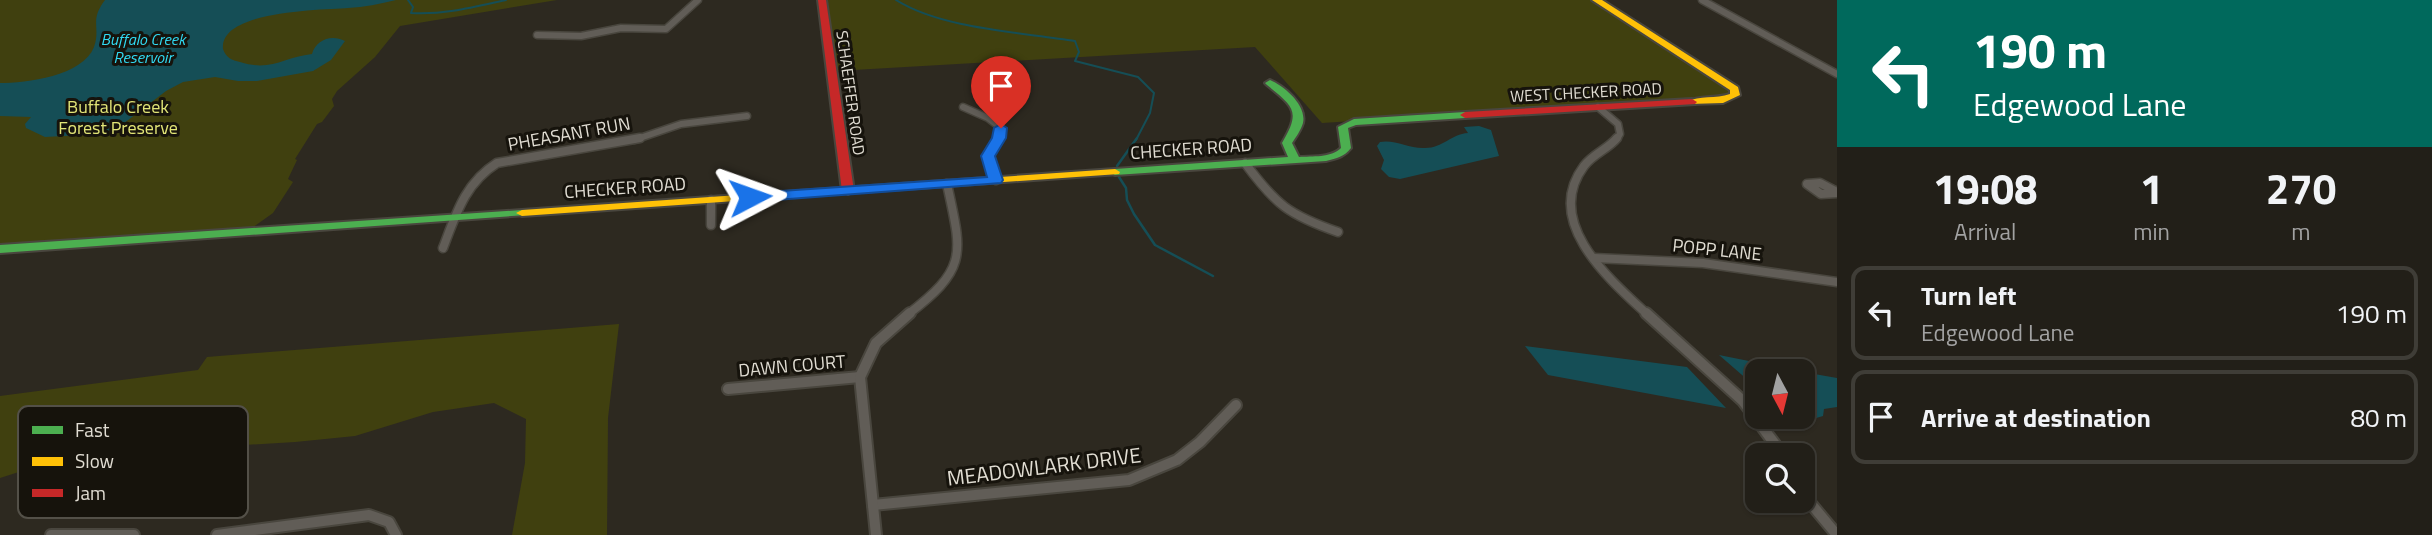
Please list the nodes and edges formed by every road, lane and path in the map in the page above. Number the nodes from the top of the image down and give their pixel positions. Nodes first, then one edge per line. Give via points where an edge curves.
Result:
1 (698, 0) edge
2 (822, 0) edge
3 (1596, 0) edge
4 (1702, 0) edge
5 (537, 35) dead end
6 (1837, 74) edge
7 (1270, 83) dead end
8 (963, 107) dead end
9 (1598, 107) junction
10 (747, 116) dead end
11 (1295, 160) junction
12 (1245, 163) junction
13 (996, 180) junction
14 (947, 184) junction
15 (848, 191) junction
16 (711, 200) junction
17 (455, 218) junction
18 (711, 225) dead end
19 (1338, 232) dead end
20 (443, 247) dead end
21 (0, 249) edge
22 (1594, 258) junction
23 (1837, 282) edge
24 (860, 377) junction
25 (728, 389) dead end
26 (1236, 405) dead end
27 (1774, 443) edge
28 (873, 505) junction
29 (1815, 509) edge
30 (51, 535) edge
31 (134, 535) edge
32 (217, 535) edge
33 (396, 535) edge
34 (876, 535) edge
35 (1837, 535) edge

1 - 5 street via 666,29
2 - 15 street, SCHAEFFER ROAD
3 - 9 street, WEST CHECKER ROAD via 1722,79 1736,93 1723,100
4 - 6 street
7 - 11 street via 1298,114 1287,143
8 - 13 street via 1001,128 988,156
9 - 11 street, WEST CHECKER ROAD via 1354,122 1343,127 1346,148 1341,154
9 - 22 street via 1618,124 1620,134 1581,168 1570,200 1572,219
10 - 17 street, PHEASANT RUN via 681,124 633,140 497,163 474,179
11 - 12 street, CHECKER ROAD
12 - 13 street, CHECKER ROAD
12 - 19 street via 1278,206
13 - 14 street, CHECKER ROAD
14 - 15 street, CHECKER ROAD
14 - 24 street via 959,248 954,267 934,294 880,339
15 - 16 street, CHECKER ROAD
16 - 17 street, CHECKER ROAD
16 - 18 street
17 - 20 street, PHEASANT RUN
17 - 21 street, CHECKER ROAD
22 - 23 street, POPP LANE via 1703,263
22 - 27 street via 1623,292 1743,401
24 - 25 street, DAWN COURT
24 - 28 street
26 - 28 street, MEADOWLARK DRIVE via 1194,450 1138,478
28 - 34 street
29 - 35 street
30 - 31 street
32 - 33 street via 369,515 389,522

